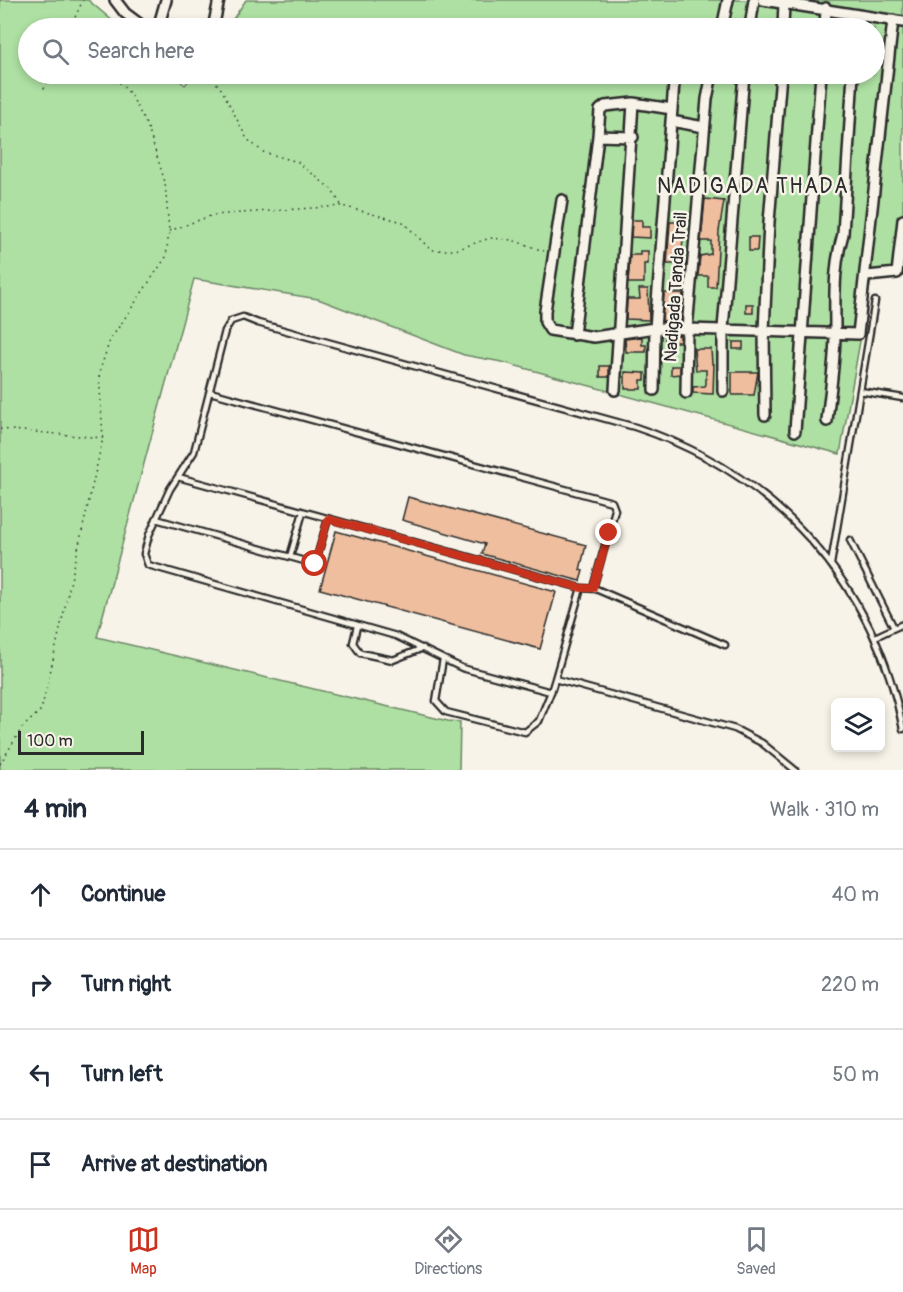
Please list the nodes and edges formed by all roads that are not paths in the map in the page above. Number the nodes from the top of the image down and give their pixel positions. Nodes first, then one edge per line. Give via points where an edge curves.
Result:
1 (166, 0) edge
2 (219, 0) edge
3 (728, 0) edge
4 (754, 0) edge
5 (763, 0) edge
6 (116, 1) edge
7 (784, 3) junction
8 (826, 8) junction
9 (857, 15) junction
10 (132, 18) edge
11 (161, 18) edge
12 (215, 18) edge
13 (724, 18) edge
14 (751, 18) edge
15 (783, 18) edge
16 (826, 18) edge
17 (857, 18) edge
18 (878, 18) edge
19 (898, 21) edge
20 (674, 84) edge
21 (710, 84) edge
22 (743, 84) edge
23 (780, 84) edge
24 (820, 84) edge
25 (852, 84) edge
26 (633, 103) junction
27 (672, 109) junction
28 (671, 121) junction
29 (704, 127) junction
30 (598, 136) junction
31 (633, 137) junction
32 (562, 200) dead end
33 (903, 220) edge
34 (867, 276) junction
35 (875, 301) dead end
36 (655, 328) junction
37 (687, 329) junction
38 (723, 329) junction
39 (764, 331) junction
40 (801, 332) junction
41 (618, 333) junction
42 (835, 334) junction
43 (574, 335) junction
44 (615, 390) dead end
45 (654, 390) dead end
46 (723, 391) dead end
47 (860, 391) junction
48 (210, 392) junction
49 (686, 393) dead end
50 (903, 398) edge
51 (765, 415) dead end
52 (827, 421) dead end
53 (795, 431) dead end
54 (178, 477) junction
55 (303, 512) junction
56 (156, 519) junction
57 (328, 519) junction
58 (850, 540) dead end
59 (290, 557) junction
60 (831, 564) junction
61 (581, 588) junction
62 (593, 588) junction
63 (903, 624) edge
64 (357, 626) junction
65 (894, 628) junction
66 (875, 637) junction
67 (725, 645) dead end
68 (423, 648) junction
69 (443, 659) junction
70 (555, 679) junction
71 (550, 692) junction
72 (903, 729) edge
73 (795, 770) edge

1 - 11 street
2 - 12 street
3 - 13 street
4 - 14 street
5 - 7 street
6 - 10 street
7 - 8 street
7 - 15 street
8 - 9 street
8 - 16 street
9 - 17 street
9 - 18 street
19 - 34 street
20 - 27 street
21 - 29 street, Nadigada Tanda Trail
22 - 38 street
23 - 39 street
24 - 40 street
25 - 42 street via 843,234 833,289
26 - 27 street
26 - 30 street via 604,106 600,110
26 - 31 street
27 - 28 street
28 - 29 street
28 - 36 street
29 - 37 street, Nadigada Tanda Trail
30 - 31 street
30 - 43 street
31 - 41 street
32 - 43 street via 545,322 550,330
33 - 34 street via 897,273
34 - 42 street via 860,332
35 - 47 lane
36 - 37 street
36 - 41 street
36 - 45 street
37 - 38 street
37 - 49 street, Nadigada Tanda Trail
38 - 39 street
38 - 46 street
39 - 40 street
39 - 51 street
40 - 42 street
40 - 53 street
41 - 43 street via 594,338
41 - 44 street
42 - 52 street
47 - 50 lane
47 - 60 lane
48 - 54 lane via 194,452
48 - 60 lane via 228,325 243,317 670,439 755,486 783,509
48 - 62 lane via 612,502 615,510
54 - 55 lane
54 - 56 lane
55 - 57 lane
55 - 59 lane
56 - 59 lane
56 - 64 lane via 145,549 148,565
57 - 59 lane via 315,564
57 - 61 lane
58 - 65 lane
60 - 66 lane
61 - 62 lane
61 - 70 lane
62 - 67 lane
63 - 65 lane
64 - 68 lane
64 - 68 lane via 353,643 360,652 393,660
65 - 66 lane
66 - 72 lane via 888,668
68 - 69 lane
69 - 71 lane via 462,668
69 - 71 lane via 436,701 446,711 525,732 539,721
70 - 71 lane
70 - 73 lane via 723,725 762,743

